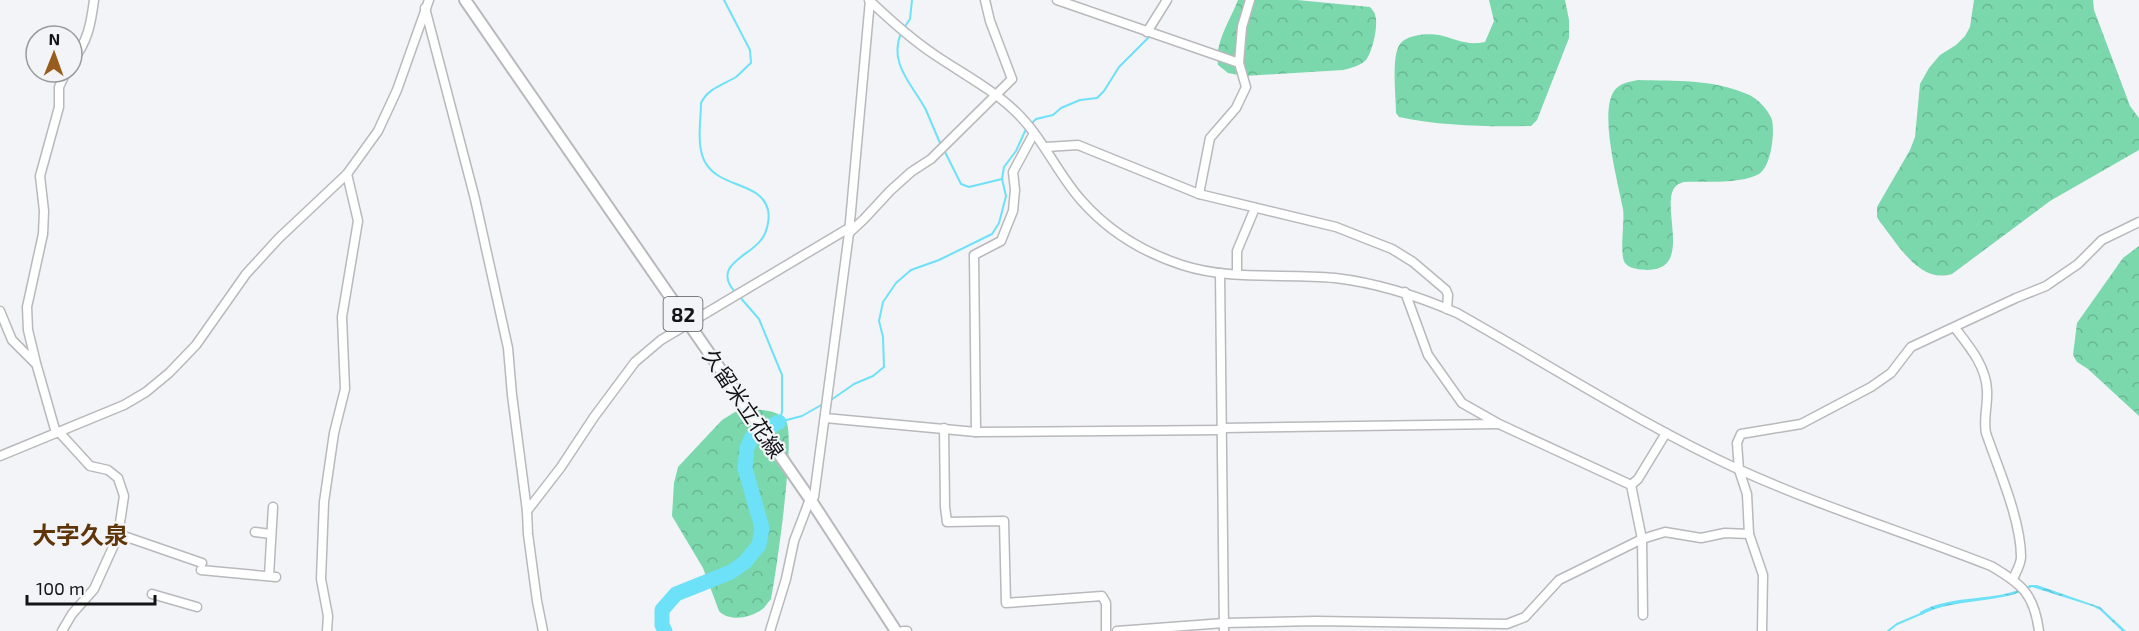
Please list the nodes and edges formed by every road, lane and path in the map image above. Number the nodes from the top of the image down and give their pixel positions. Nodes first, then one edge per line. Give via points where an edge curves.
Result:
1 (94, 0) edge
2 (465, 0) edge
3 (870, 0) edge
4 (985, 0) edge
5 (1057, 0) edge
6 (1167, 0) edge
7 (1250, 0) edge
8 (1076, 3) edge
9 (427, 4) edge
10 (1147, 32) junction
11 (84, 42) edge
12 (1239, 63) junction
13 (60, 84) edge
14 (997, 95) junction
15 (1033, 131) junction
16 (1046, 147) junction
17 (347, 174) junction
18 (1199, 194) junction
19 (1255, 208) junction
20 (2139, 222) edge
21 (849, 230) junction
22 (1220, 273) junction
23 (1237, 273) junction
24 (1405, 292) junction
25 (1447, 309) junction
26 (0, 311) edge
27 (690, 324) junction
28 (1955, 328) junction
29 (36, 363) junction
30 (825, 418) junction
31 (1499, 424) junction
32 (944, 428) junction
33 (1222, 429) junction
34 (57, 432) junction
35 (976, 432) junction
36 (1666, 433) junction
37 (0, 456) edge
38 (1739, 470) junction
39 (1631, 485) junction
40 (810, 500) junction
41 (273, 507) dead end
42 (527, 511) junction
43 (255, 532) dead end
44 (118, 534) junction
45 (271, 534) junction
46 (1749, 534) junction
47 (1642, 539) junction
48 (2013, 579) junction
49 (152, 594) dead end
50 (197, 607) dead end
51 (1643, 615) dead end
52 (1224, 627) edge
53 (62, 631) edge
54 (327, 631) edge
55 (543, 631) edge
56 (770, 631) edge
57 (896, 631) edge
58 (1106, 631) edge
59 (1117, 631) edge
60 (1762, 631) edge
61 (2039, 631) edge

1 - 11 street
2 - 27 main road, 久留米立花線 / 82
3 - 14 street via 934,55
3 - 21 street
4 - 14 street via 1012,79
5 - 8 street
6 - 10 street
7 - 12 street via 1242,27
8 - 10 street
9 - 17 street via 378,131
9 - 42 street via 508,348
10 - 12 street
12 - 18 street via 1246,87 1236,108 1210,138
13 - 29 street via 59,107 40,176 43,234 27,307
14 - 15 street
14 - 21 street
15 - 16 street
15 - 35 street via 1013,172 1013,211 1002,241 974,255
16 - 18 street via 1078,145
16 - 22 street via 1080,199 1117,234 1184,266
17 - 34 street via 246,274 196,345 169,373 124,405
17 - 54 street via 358,221 342,317 345,389 324,502 321,579
18 - 19 street
19 - 23 street via 1237,251
19 - 25 street via 1335,227 1392,249 1446,290
20 - 28 street via 2102,240 2078,264 2046,286
21 - 27 street
21 - 30 street
22 - 23 street
22 - 33 street
23 - 24 street via 1336,278
24 - 25 street
24 - 31 street via 1428,355 1462,403
25 - 36 street
26 - 29 street via 12,340
27 - 40 main road, 久留米立花線 / 82
27 - 42 street via 635,362
28 - 38 street via 1911,347 1891,374 1801,424 1741,434 1737,443
28 - 48 street via 1984,372 1986,433 2020,544 2021,560
29 - 34 street
30 - 32 street
30 - 40 street via 814,497
31 - 33 street
31 - 39 street
32 - 35 street
32 - 58 street via 947,522 1004,521 1006,603 1102,596 1106,603
33 - 35 street
33 - 52 street
34 - 37 street
34 - 44 street via 90,466 108,470 118,478 124,496
36 - 38 street
36 - 39 street
38 - 46 street via 1747,494
38 - 48 street via 1814,502 1991,566
39 - 47 street
40 - 56 street via 794,541
40 - 57 main road, 久留米立花線 / 82
41 - 45 street
42 - 55 street
43 - 45 street
44 - 45 street via 202,567 273,577
44 - 53 street via 94,589
46 - 47 street via 1701,538 1665,532
46 - 60 street via 1763,575
47 - 51 street
47 - 52 street via 1560,580 1526,617 1507,624 1316,621
48 - 61 street via 2028,594
49 - 50 street
52 - 59 street

